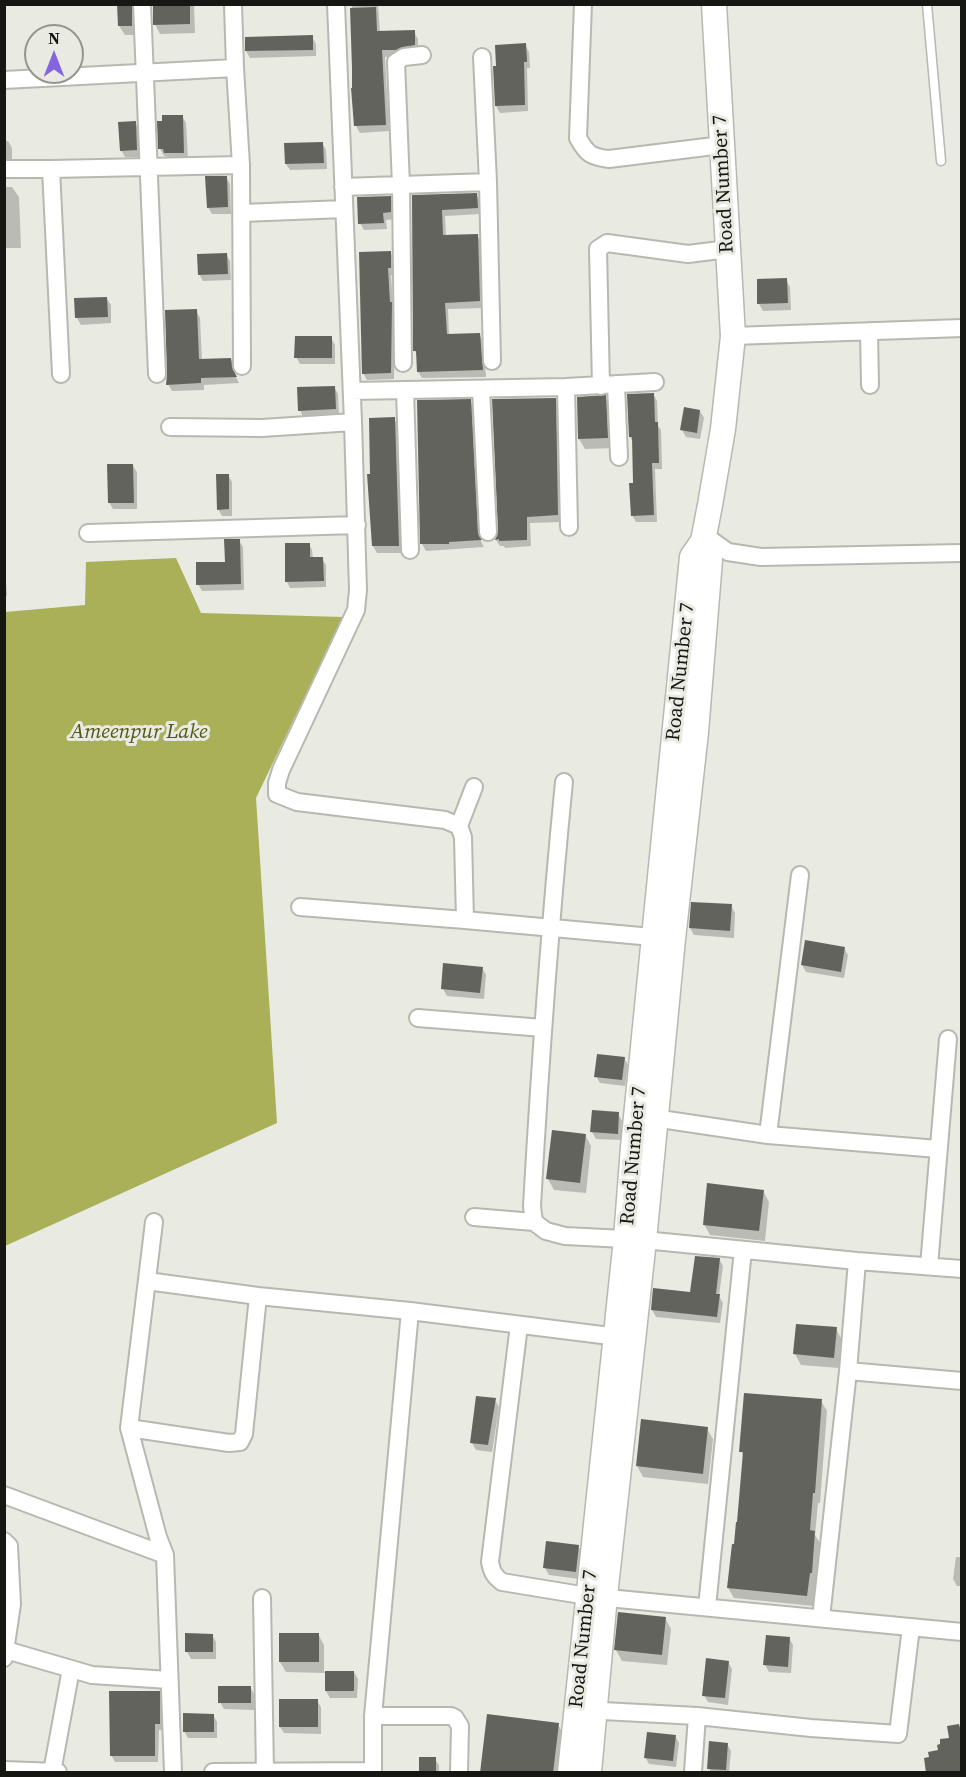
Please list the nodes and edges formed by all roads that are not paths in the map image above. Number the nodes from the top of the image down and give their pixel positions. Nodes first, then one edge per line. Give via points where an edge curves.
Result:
1 (142, 4) edge
2 (233, 4) edge
3 (336, 4) edge
4 (583, 4) edge
5 (714, 4) edge
6 (928, 5) edge
7 (422, 56) dead end
8 (482, 57) dead end
9 (235, 68) junction
10 (145, 73) junction
11 (4, 81) edge
12 (722, 145) junction
13 (941, 161) dead end
14 (241, 165) junction
15 (149, 167) junction
16 (4, 168) edge
17 (51, 169) junction
18 (488, 182) junction
19 (401, 185) junction
20 (344, 187) junction
21 (344, 209) junction
22 (242, 213) junction
23 (728, 249) junction
24 (962, 328) edge
25 (869, 331) junction
26 (733, 336) junction
27 (492, 361) dead end
28 (403, 363) dead end
29 (242, 366) dead end
30 (61, 374) dead end
31 (157, 374) dead end
32 (655, 382) dead end
33 (608, 385) junction
34 (870, 385) dead end
35 (566, 387) junction
36 (481, 389) junction
37 (405, 390) junction
38 (352, 391) junction
39 (353, 422) junction
40 (170, 427) dead end
41 (619, 457) dead end
42 (357, 525) junction
43 (568, 527) dead end
44 (488, 532) dead end
45 (88, 533) dead end
46 (703, 538) junction
47 (410, 550) dead end
48 (962, 552) edge
49 (564, 782) dead end
50 (474, 787) dead end
51 (459, 826) junction
52 (800, 875) dead end
53 (300, 908) dead end
54 (465, 920) junction
55 (550, 927) junction
56 (664, 938) junction
57 (418, 1018) dead end
58 (543, 1029) junction
59 (948, 1039) dead end
60 (646, 1117) junction
61 (768, 1135) junction
62 (938, 1149) junction
63 (474, 1216) dead end
64 (154, 1222) dead end
65 (534, 1222) junction
66 (635, 1240) junction
67 (743, 1250) junction
68 (857, 1262) junction
69 (929, 1266) junction
70 (962, 1269) edge
71 (147, 1281) junction
72 (258, 1296) junction
73 (410, 1311) junction
74 (519, 1325) junction
75 (624, 1337) junction
76 (848, 1371) junction
77 (962, 1381) edge
78 (129, 1428) junction
79 (4, 1495) edge
80 (4, 1541) edge
81 (165, 1555) junction
82 (596, 1596) junction
83 (262, 1598) dead end
84 (707, 1607) junction
85 (821, 1618) junction
86 (911, 1627) junction
87 (962, 1632) edge
88 (5, 1654) edge
89 (71, 1669) junction
90 (169, 1680) junction
91 (585, 1710) junction
92 (373, 1716) junction
93 (697, 1716) junction
94 (4, 1770) edge
95 (52, 1772) edge
96 (265, 1772) edge
97 (373, 1772) edge
98 (58, 1773) edge
99 (173, 1773) edge
100 (213, 1773) edge
101 (459, 1773) edge
102 (570, 1773) edge
103 (589, 1773) edge
104 (693, 1773) edge

1 - 10 street
2 - 9 street
3 - 20 street
4 - 12 street via 578,138 586,151 609,159
5 - 12 street, Road Number 7
6 - 13 lane
7 - 19 street via 404,57 396,62
8 - 18 street
9 - 10 street
9 - 14 street
10 - 11 street
10 - 15 street
12 - 23 street, Road Number 7
14 - 15 street
14 - 22 street
15 - 17 street
15 - 31 street
16 - 17 street
17 - 30 street
18 - 19 street
18 - 27 street
19 - 20 street
19 - 28 street
20 - 21 street
21 - 22 street
21 - 38 street
22 - 29 street
23 - 26 street, Road Number 7
23 - 33 street via 688,254 607,243 598,249
24 - 25 street
25 - 26 street
25 - 34 street
26 - 46 street, Road Number 7 via 723,429
32 - 33 street
33 - 35 street
33 - 41 street
35 - 36 street
35 - 43 street
36 - 37 street
36 - 44 street
37 - 38 street
37 - 47 street
38 - 39 street
39 - 40 street via 262,428
39 - 42 street
42 - 45 street
42 - 51 street via 356,610 281,770 277,794 297,802 444,820
46 - 48 street via 728,552 762,557
46 - 56 street, Road Number 7 via 692,557 676,824
49 - 55 street
50 - 51 street
51 - 54 street via 463,837
52 - 61 street
53 - 54 street
54 - 55 street
55 - 56 street
55 - 58 street
56 - 60 street, Road Number 7
57 - 58 street
58 - 65 street
59 - 62 street
60 - 61 street
60 - 66 street, Road Number 7
61 - 62 street
62 - 69 street
63 - 65 street
64 - 71 street
65 - 66 street via 546,1231 565,1236
66 - 67 street
66 - 75 street, Road Number 7
67 - 68 street
67 - 84 street
68 - 69 street
68 - 76 street
69 - 70 street
71 - 72 street
71 - 78 street
72 - 73 street
72 - 78 street via 240,1442
73 - 74 street
73 - 92 street
74 - 75 street
74 - 82 street via 491,1570 502,1582
75 - 82 street, Road Number 7
76 - 77 street
76 - 85 street
78 - 81 street
79 - 81 street
80 - 88 street via 9,1546 12,1604
81 - 90 street
82 - 84 street
82 - 91 street, Road Number 7
83 - 96 street
84 - 85 street
85 - 86 street
86 - 87 street
86 - 93 street via 898,1734
88 - 89 street
89 - 90 street via 92,1675
89 - 95 street
90 - 99 street
91 - 93 street
91 - 102 street, Road Number 7
91 - 103 street, Road Number 7
92 - 97 street
92 - 101 street via 455,1718 460,1726
93 - 104 street
94 - 95 street
95 - 98 street
96 - 97 street
96 - 100 street

